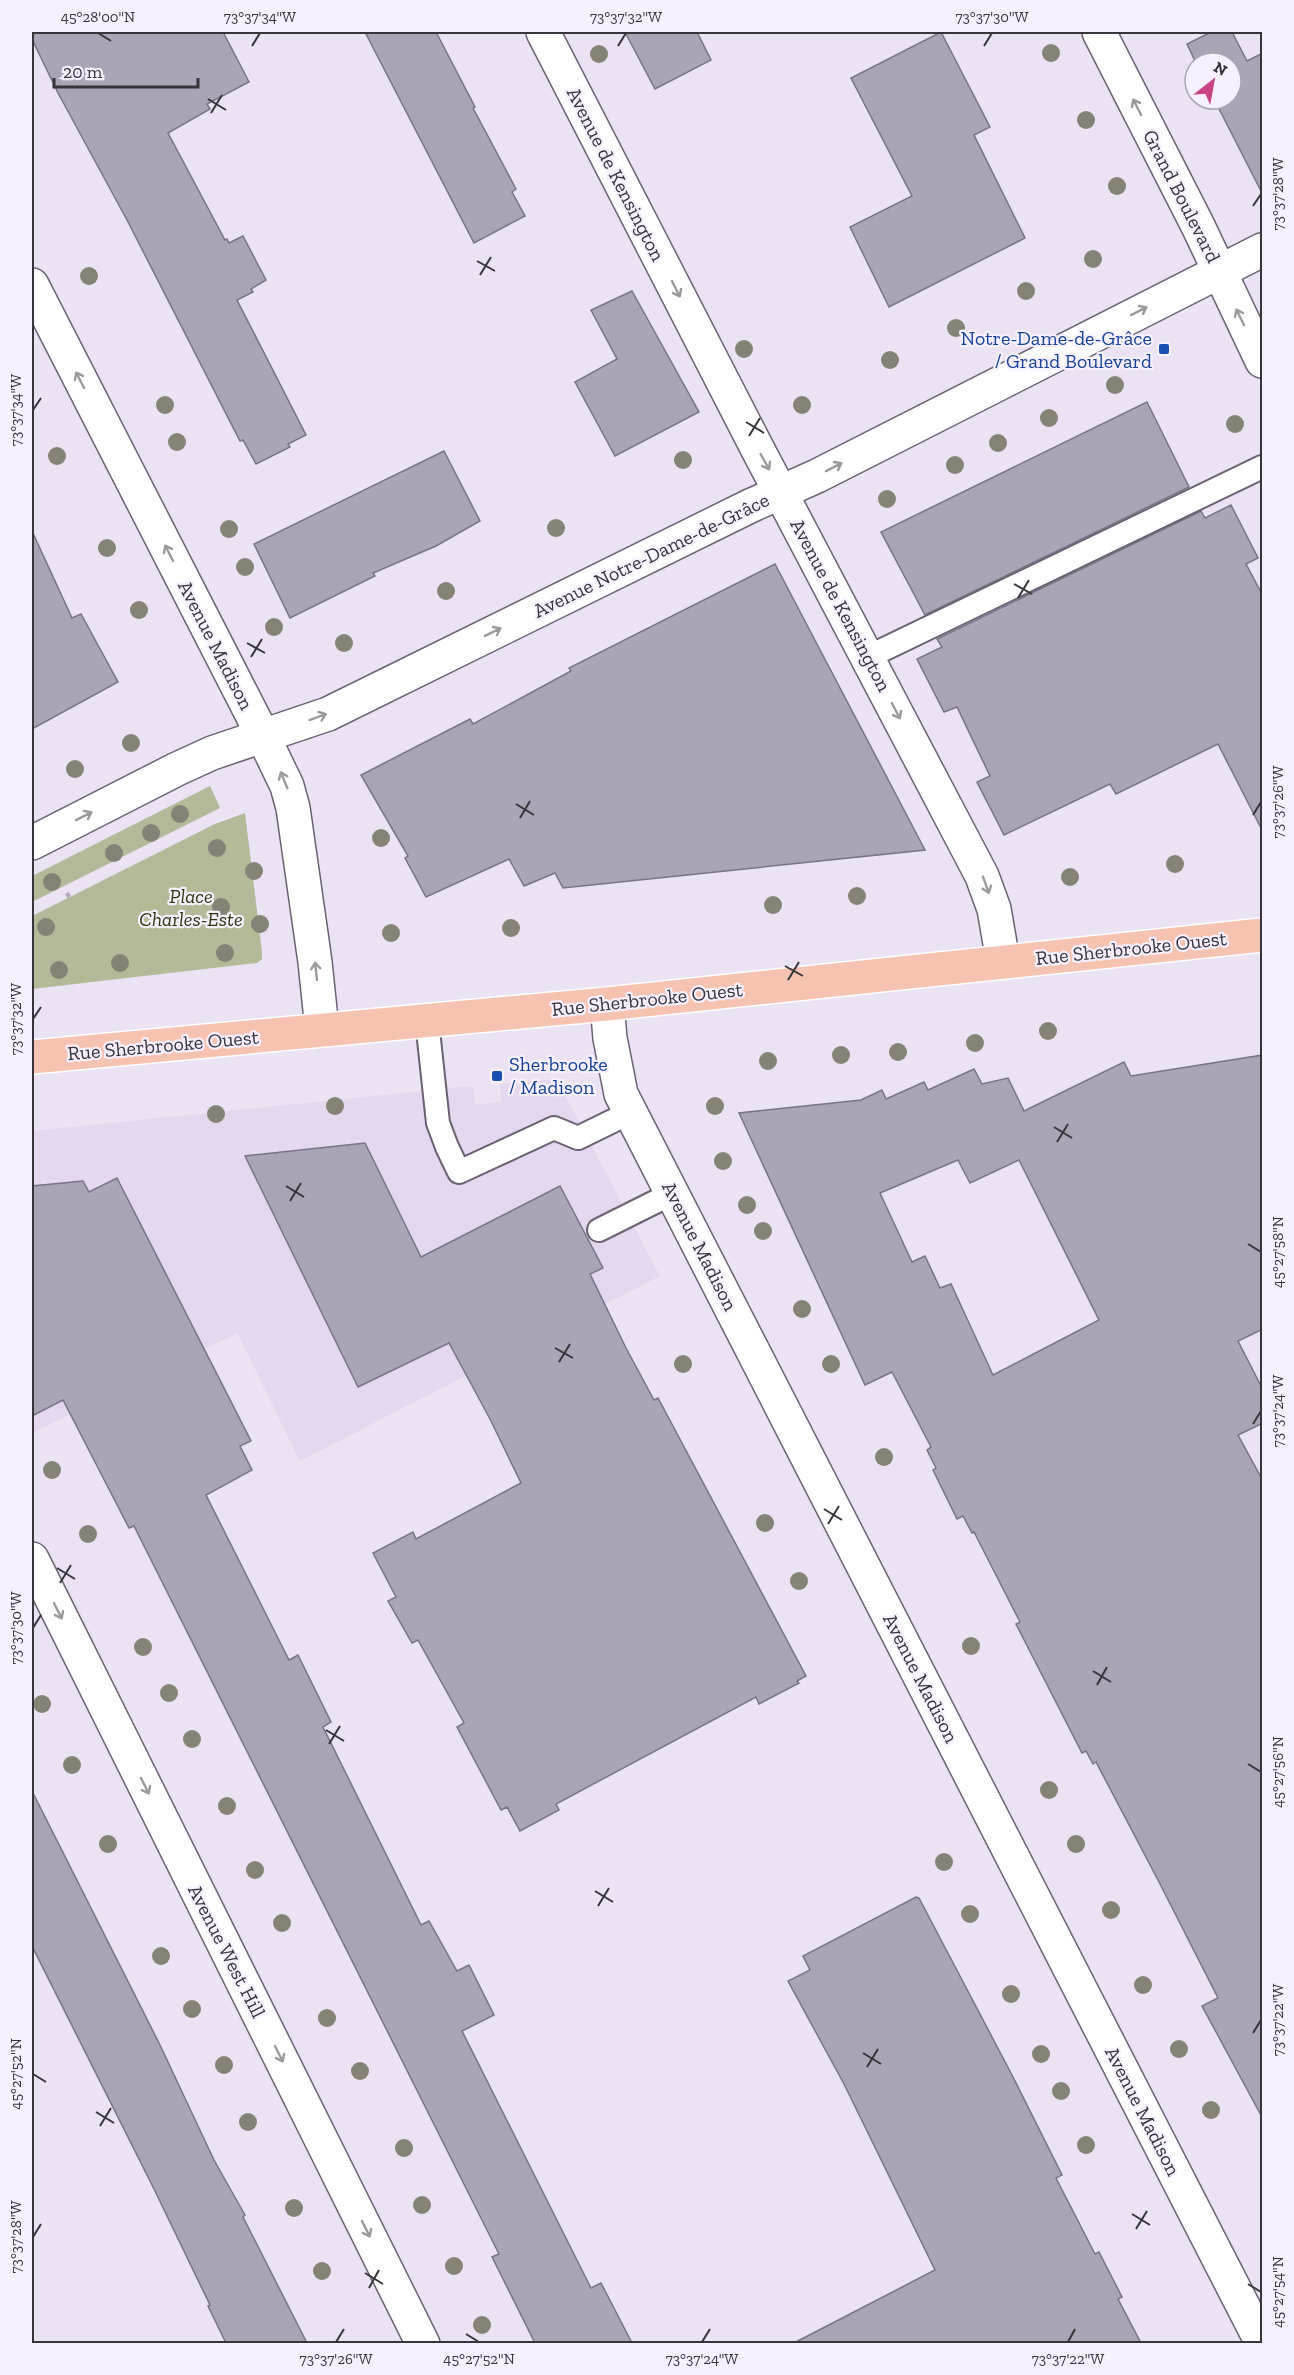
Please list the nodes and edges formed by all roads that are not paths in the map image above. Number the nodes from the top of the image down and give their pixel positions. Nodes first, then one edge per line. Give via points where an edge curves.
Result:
1 (543, 32) edge
2 (1099, 32) edge
3 (1263, 250) edge
4 (1220, 272) junction
5 (32, 285) edge
6 (1263, 361) edge
7 (1263, 467) edge
8 (782, 492) junction
9 (868, 657) junction
10 (263, 736) junction
11 (32, 843) edge
12 (1263, 935) edge
13 (1003, 961) junction
14 (607, 1004) junction
15 (427, 1021) junction
16 (322, 1029) junction
17 (32, 1057) edge
18 (631, 1112) junction
19 (673, 1193) junction
20 (599, 1230) dead end
21 (32, 1559) edge
22 (423, 2343) edge
23 (1263, 2343) edge

1 -> 8 street, Avenue de Kensington
4 -> 2 street, Grand Boulevard
3 - 4 street, Avenue Notre-Dame-de-Grâce
6 -> 4 street, Grand Boulevard
8 -> 4 street, Avenue Notre-Dame-de-Grâce
10 -> 5 street, Avenue Madison
7 - 9 lane
8 - 9 street, Avenue de Kensington
10 -> 8 street, Avenue Notre-Dame-de-Grâce via 328,714
9 -> 13 street, Avenue de Kensington via 982,876 994,909
11 -> 10 street, Avenue Notre-Dame-de-Grâce via 177,769
16 -> 10 street, Avenue Madison via 293,808
12 - 13 main road, Rue Sherbrooke Ouest
13 - 14 main road, Rue Sherbrooke Ouest
14 - 15 main road, Rue Sherbrooke Ouest
14 - 18 street, Avenue Madison via 621,1094
15 - 16 main road, Rue Sherbrooke Ouest
15 - 18 lane via 438,1123 459,1172 554,1128 578,1138
16 - 17 main road, Rue Sherbrooke Ouest
18 - 19 street, Avenue Madison
19 - 20 lane
19 - 23 street, Avenue Madison
21 -> 22 street, Avenue West Hill

